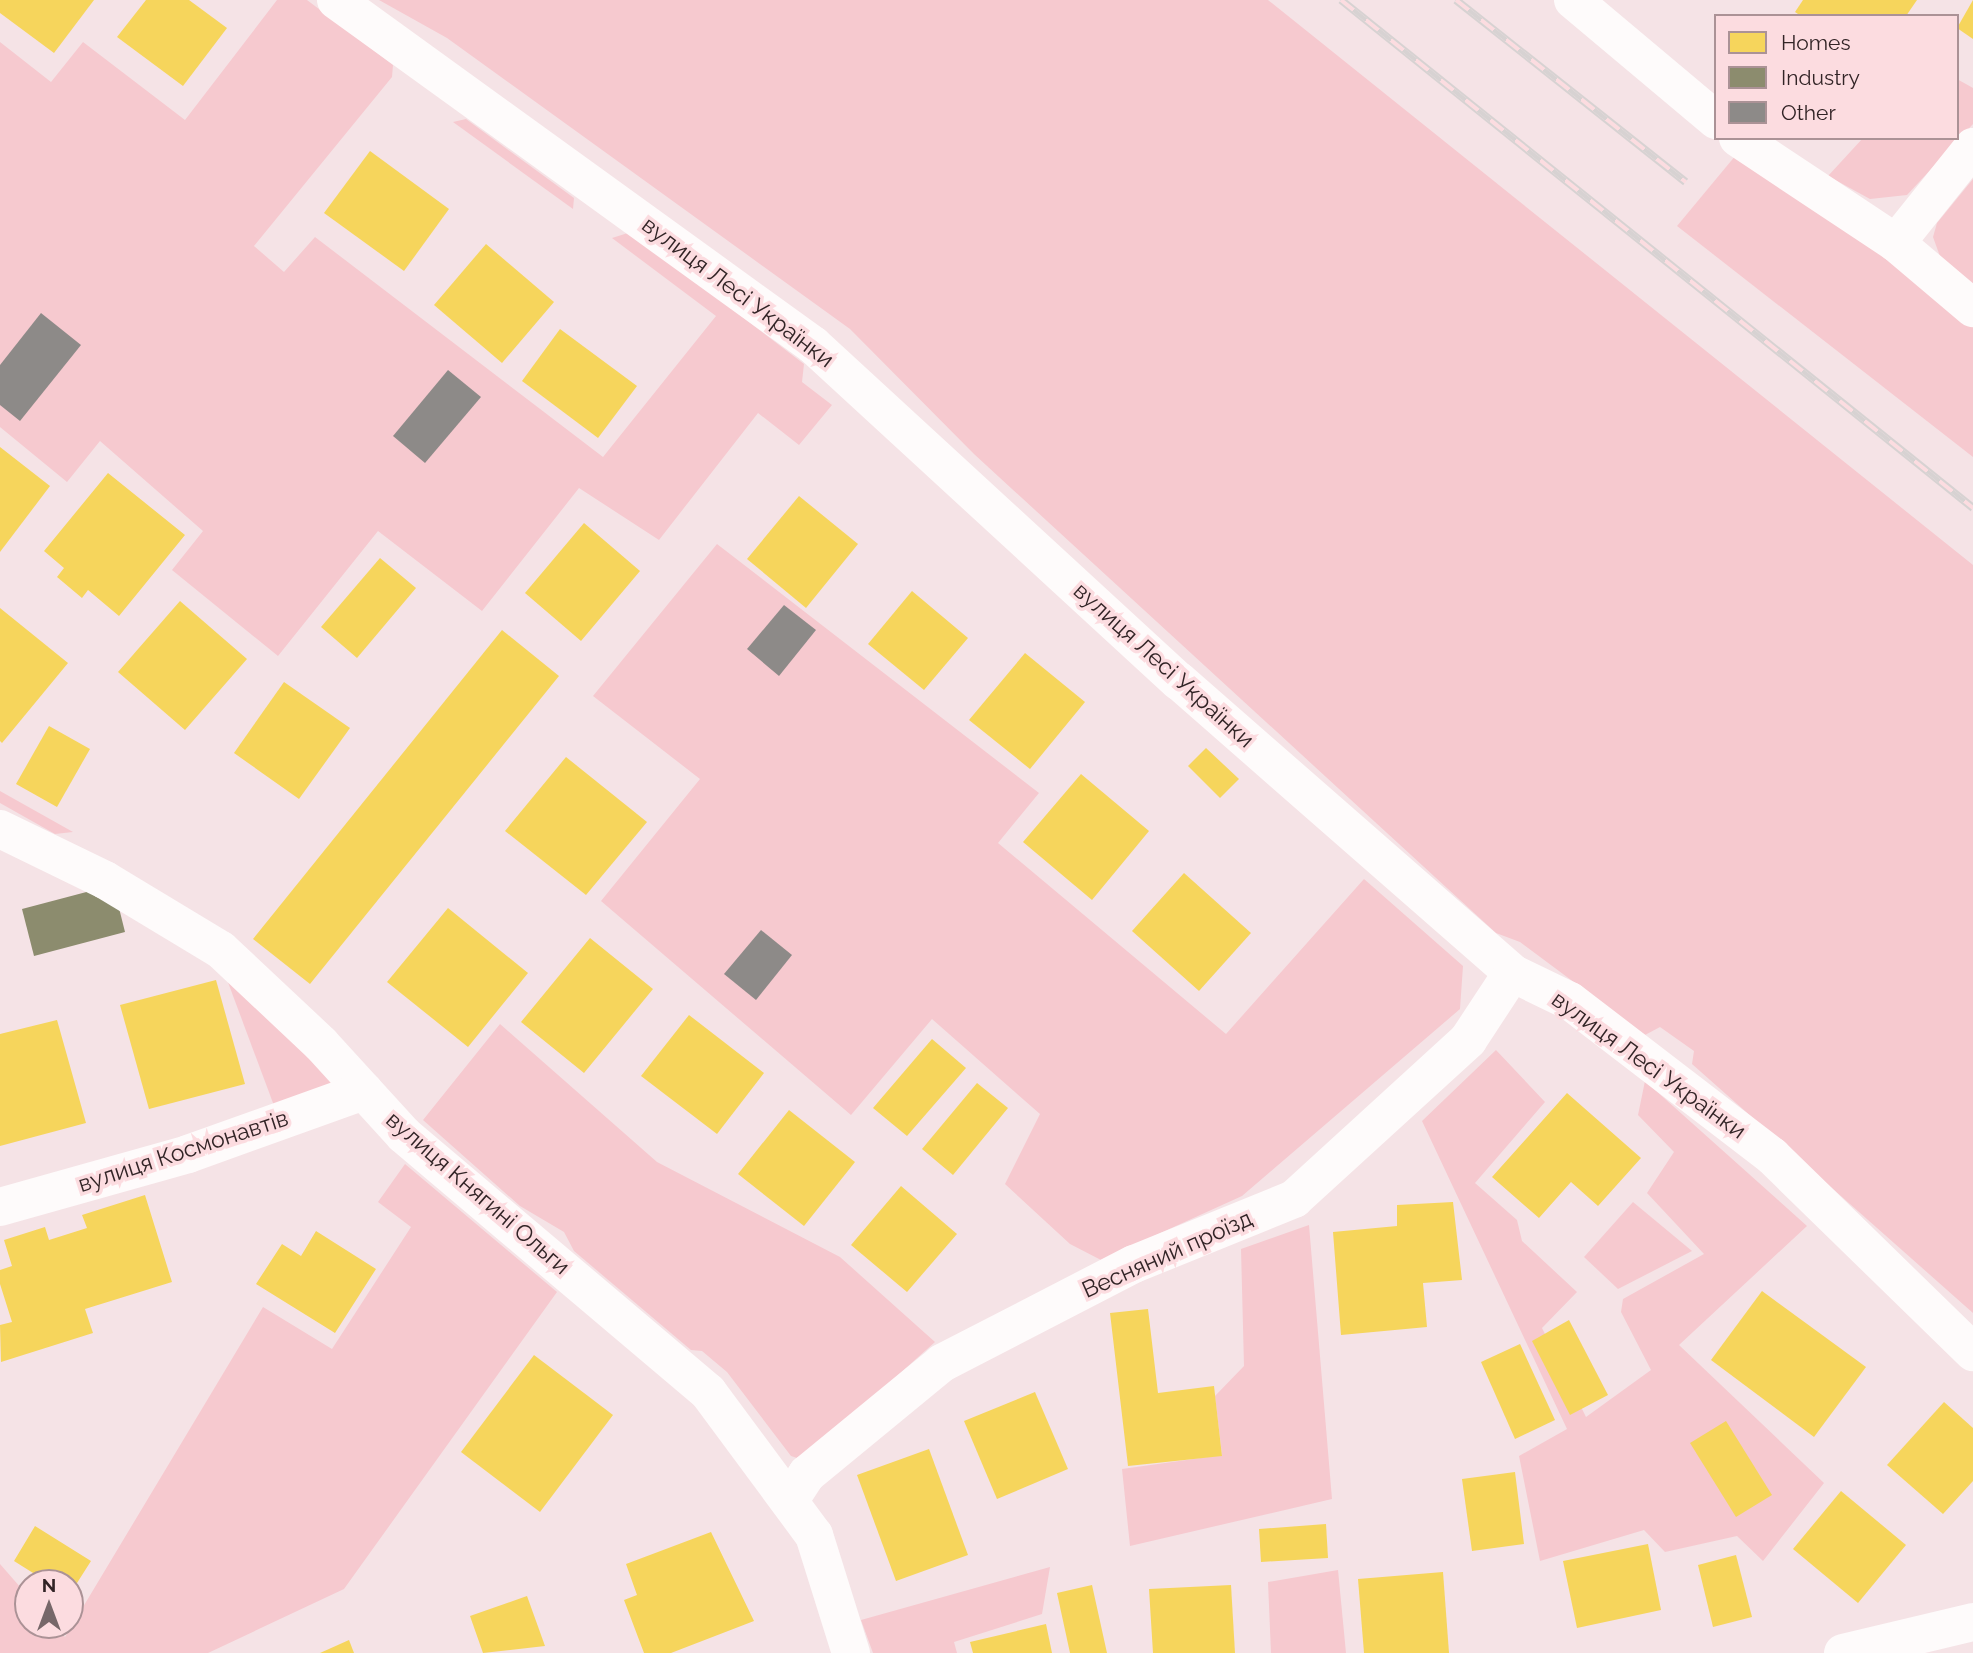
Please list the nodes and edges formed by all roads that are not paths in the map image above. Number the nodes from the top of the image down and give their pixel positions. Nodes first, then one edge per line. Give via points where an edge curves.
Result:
1 (336, 0) edge
2 (1573, 0) edge
3 (1714, 118) edge
4 (1741, 140) edge
5 (1973, 147) edge
6 (1896, 243) junction
7 (1973, 308) edge
8 (0, 829) edge
9 (1512, 973) junction
10 (365, 1091) junction
11 (0, 1207) edge
12 (1973, 1352) edge
13 (790, 1500) junction
14 (1973, 1622) edge
15 (851, 1653) edge
16 (1843, 1653) edge

1 - 9 street, вулиця Лесі Українки via 813,345 1179,681
2 - 3 street
4 - 6 street
5 - 6 street
6 - 7 street
8 - 10 street, вулиця Княгині Ольги via 105,880 221,950
9 - 12 street, вулиця Лесі Українки via 1570,1001 1772,1156
9 - 13 street, Весняний проїзд via 1468,1040 1294,1199 1133,1264 943,1363 807,1474
10 - 11 street, вулиця Космонавтів via 188,1154
10 - 13 street, вулиця Княгині Ольги via 404,1135 708,1392
13 - 15 street, вулиця Княгині Ольги via 814,1535
14 - 16 street

